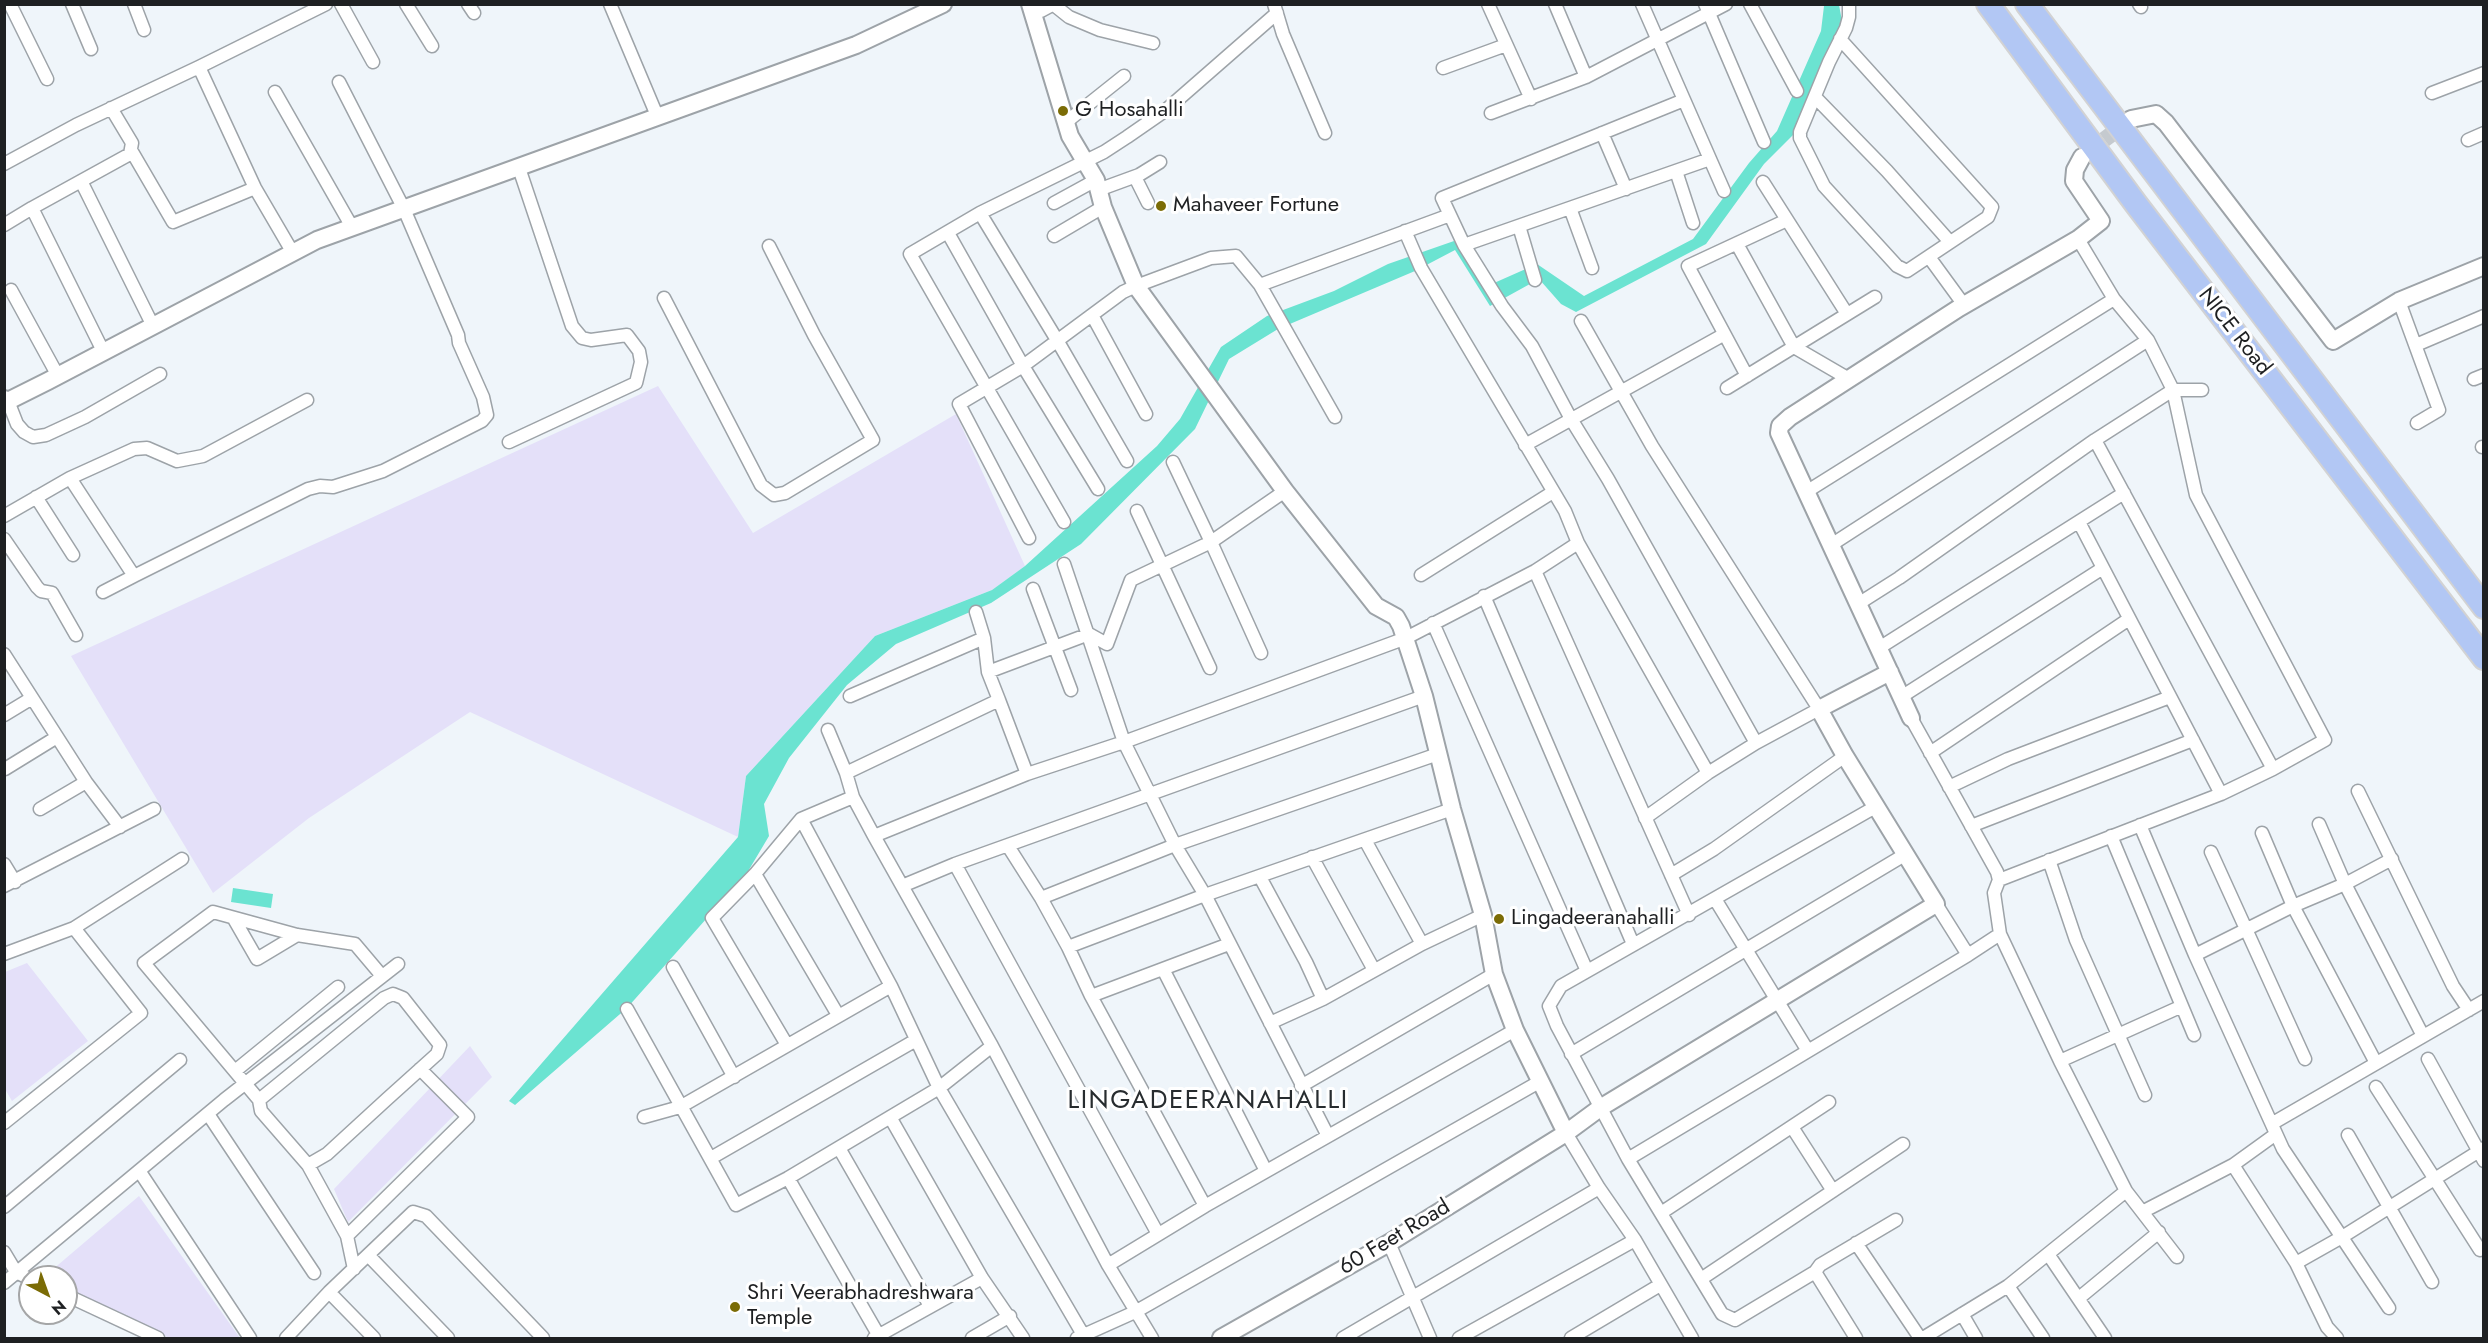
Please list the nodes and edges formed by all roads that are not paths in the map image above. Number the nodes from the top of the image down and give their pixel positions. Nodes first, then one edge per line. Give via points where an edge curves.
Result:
1 (10, 4) edge
2 (72, 4) edge
3 (134, 4) edge
4 (326, 4) edge
5 (341, 4) edge
6 (406, 4) edge
7 (610, 4) edge
8 (943, 4) edge
9 (1488, 4) edge
10 (1555, 4) edge
11 (1642, 4) edge
12 (1726, 4) edge
13 (1750, 4) edge
14 (1988, 4) edge
15 (2026, 4) edge
16 (1054, 5) edge
17 (1850, 5) edge
18 (1031, 7) edge
19 (1275, 9) edge
20 (1707, 9) edge
21 (144, 30) dead end
22 (1840, 39) junction
23 (1657, 40) junction
24 (1153, 43) dead end
25 (1506, 45) junction
26 (432, 46) dead end
27 (92, 49) dead end
28 (373, 62) dead end
29 (199, 68) junction
30 (1443, 68) dead end
31 (2484, 73) edge
32 (1124, 76) dead end
33 (1586, 76) junction
34 (47, 79) dead end
35 (339, 82) dead end
36 (1797, 91) dead end
37 (274, 92) dead end
38 (2432, 93) dead end
39 (1815, 97) junction
40 (1531, 99) junction
41 (1684, 100) junction
42 (111, 108) junction
43 (1491, 113) dead end
44 (658, 118) junction
45 (2132, 119) tunnel mouth
46 (1065, 123) junction
47 (1325, 133) dead end
48 (1602, 133) junction
49 (2484, 133) edge
50 (2468, 140) dead end
51 (1764, 142) dead end
52 (132, 150) junction
53 (2082, 157) tunnel mouth
54 (1710, 159) junction
55 (1083, 160) junction
56 (1160, 162) dead end
57 (4, 164) edge
58 (519, 168) junction
59 (1676, 171) junction
60 (1135, 177) junction
61 (81, 181) junction
62 (1763, 182) dead end
63 (1097, 185) junction
64 (255, 188) junction
65 (1626, 189) junction
66 (1724, 191) dead end
67 (1054, 203) dead end
68 (1148, 203) dead end
69 (1103, 207) junction
70 (32, 208) junction
71 (1570, 208) junction
72 (404, 209) junction
73 (980, 213) junction
74 (1450, 215) junction
75 (1787, 220) junction
76 (1693, 223) dead end
77 (4, 225) edge
78 (1519, 226) junction
79 (352, 227) junction
80 (1406, 231) junction
81 (948, 233) junction
82 (1054, 236) dead end
83 (2078, 239) junction
84 (1950, 242) junction
85 (1737, 244) junction
86 (1464, 245) junction
87 (769, 246) dead end
88 (294, 254) junction
89 (1929, 257) junction
90 (2484, 266) edge
91 (1592, 268) dead end
92 (1535, 280) dead end
93 (1260, 285) junction
94 (1136, 286) junction
95 (11, 290) dead end
96 (1875, 297) dead end
97 (664, 298) dead end
98 (2114, 299) junction
99 (2399, 301) junction
100 (1964, 305) junction
101 (1847, 314) junction
102 (1092, 315) junction
103 (2484, 316) edge
104 (1581, 321) dead end
105 (153, 326) junction
106 (1723, 335) junction
107 (1057, 340) junction
108 (2148, 340) junction
109 (2416, 345) junction
110 (1794, 348) junction
111 (104, 351) junction
112 (1023, 366) junction
113 (160, 374) dead end
114 (58, 376) junction
115 (1748, 376) junction
116 (1849, 379) junction
117 (988, 388) junction
118 (1727, 388) dead end
119 (2173, 390) junction
120 (2202, 390) dead end
121 (1620, 392) junction
122 (6, 400) edge
123 (307, 400) dead end
124 (1146, 414) dead end
125 (1335, 417) dead end
126 (1571, 419) junction
127 (2417, 423) dead end
128 (2096, 440) junction
129 (509, 442) dead end
130 (1525, 445) junction
131 (1127, 461) dead end
132 (1173, 462) dead end
133 (70, 478) junction
134 (1098, 489) dead end
135 (1285, 491) junction
136 (1553, 492) junction
137 (1806, 492) junction
138 (2124, 493) junction
139 (36, 497) junction
140 (1137, 511) dead end
141 (4, 516) edge
142 (1064, 522) dead end
143 (2079, 522) junction
144 (1029, 538) dead end
145 (4, 539) edge
146 (1211, 542) junction
147 (1578, 543) junction
148 (1831, 544) junction
149 (73, 555) dead end
150 (1064, 564) dead end
151 (1162, 565) junction
152 (2103, 568) junction
153 (1535, 571) junction
154 (1421, 574) dead end
155 (134, 576) junction
156 (1033, 589) dead end
157 (103, 592) dead end
158 (1484, 596) junction
159 (1858, 604) junction
160 (2484, 607) edge
161 (976, 612) dead end
162 (2129, 619) junction
163 (1433, 623) junction
164 (1089, 634) junction
165 (76, 635) dead end
166 (984, 638) junction
167 (1406, 638) junction
168 (1056, 647) junction
169 (1879, 648) junction
170 (1261, 653) dead end
171 (4, 654) edge
172 (2484, 658) edge
173 (1210, 669) dead end
174 (988, 672) junction
175 (1890, 672) junction
176 (1071, 690) dead end
177 (849, 696) dead end
178 (1424, 696) junction
179 (1901, 697) junction
180 (2170, 697) junction
181 (32, 698) junction
182 (999, 700) junction
183 (1819, 709) junction
184 (4, 715) edge
185 (1911, 718) joint
186 (828, 730) dead end
187 (57, 737) junction
188 (2193, 740) junction
189 (1124, 742) junction
190 (1756, 742) junction
191 (1930, 753) junction
192 (1438, 754) junction
193 (1845, 756) junction
194 (5, 769) edge
195 (2273, 769) junction
196 (1708, 773) junction
197 (846, 774) junction
198 (1027, 774) junction
199 (86, 782) junction
200 (1949, 787) junction
201 (2358, 791) dead end
202 (1150, 794) junction
203 (2221, 794) junction
204 (853, 796) junction
205 (1877, 806) junction
206 (40, 809) dead end
207 (154, 809) dead end
208 (1452, 809) junction
209 (1645, 818) junction
210 (801, 819) junction
211 (2140, 825) junction
212 (2319, 825) dead end
213 (1971, 826) junction
214 (120, 827) junction
215 (2262, 833) dead end
216 (874, 836) junction
217 (2111, 836) junction
218 (1365, 840) junction
219 (1176, 845) junction
220 (1008, 846) junction
221 (2211, 852) dead end
222 (1906, 854) junction
223 (1312, 857) junction
224 (2392, 859) junction
225 (182, 860) dead end
226 (2049, 860) junction
227 (4, 864) edge
228 (955, 864) junction
229 (755, 874) junction
230 (1671, 875) junction
231 (1260, 878) junction
232 (1999, 880) junction
233 (10, 884) edge
234 (2345, 884) junction
235 (902, 886) junction
236 (1205, 895) junction
237 (1041, 898) junction
238 (1715, 899) junction
239 (1936, 904) junction
240 (2293, 906) junction
241 (1483, 915) junction
242 (1689, 915) junction
243 (234, 919) junction
244 (74, 928) junction
245 (2246, 929) junction
246 (2000, 934) junction
247 (297, 935) junction
248 (1229, 944) junction
249 (1422, 944) junction
250 (1633, 944) junction
251 (1068, 947) junction
252 (1745, 948) junction
253 (4, 954) edge
254 (1968, 955) junction
255 (2195, 955) junction
256 (398, 964) dead end
257 (673, 967) dead end
258 (1163, 969) junction
259 (1374, 970) junction
260 (1587, 971) junction
261 (1494, 974) junction
262 (382, 976) junction
263 (891, 986) junction
264 (338, 987) dead end
265 (1091, 996) junction
266 (1323, 999) junction
267 (1778, 1001) junction
268 (2484, 1002) edge
269 (2180, 1007) junction
270 (627, 1010) dead end
271 (2469, 1010) junction
272 (838, 1015) junction
273 (1270, 1023) junction
274 (1515, 1030) junction
275 (2118, 1035) junction
276 (2194, 1035) dead end
277 (2423, 1036) junction
278 (916, 1040) junction
279 (787, 1045) junction
280 (992, 1046) junction
281 (1808, 1051) junction
282 (1571, 1054) junction
283 (2305, 1059) dead end
284 (2428, 1059) dead end
285 (180, 1060) dead end
286 (2060, 1061) junction
287 (2376, 1063) junction
288 (420, 1069) junction
289 (235, 1071) junction
290 (734, 1077) junction
291 (1539, 1082) junction
292 (246, 1083) junction
293 (1302, 1086) junction
294 (2376, 1087) dead end
295 (939, 1088) junction
296 (2145, 1095) dead end
297 (259, 1100) junction
298 (1829, 1102) dead end
299 (680, 1107) junction
300 (1600, 1108) junction
301 (208, 1114) junction
302 (890, 1117) junction
303 (645, 1118) dead end
304 (6, 1119) edge
305 (1792, 1126) junction
306 (2274, 1129) junction
307 (1566, 1133) junction
308 (2348, 1135) dead end
309 (1328, 1136) junction
310 (1903, 1144) dead end
311 (839, 1148) junction
312 (2482, 1154) edge
313 (711, 1158) junction
314 (1628, 1159) junction
315 (308, 1165) junction
316 (2233, 1165) junction
317 (1266, 1171) junction
318 (140, 1172) junction
319 (788, 1178) junction
320 (2434, 1179) junction
321 (1599, 1188) junction
322 (1833, 1191) junction
323 (2126, 1191) junction
324 (1205, 1206) junction
325 (4, 1207) edge
326 (2390, 1207) junction
327 (2144, 1211) junction
328 (1661, 1213) junction
329 (1896, 1220) dead end
330 (2159, 1232) junction
331 (1158, 1234) junction
332 (347, 1236) junction
333 (2342, 1237) junction
334 (1635, 1240) junction
335 (1389, 1243) junction
336 (1856, 1243) junction
337 (2480, 1250) dead end
338 (4, 1252) edge
339 (2048, 1254) junction
340 (368, 1255) junction
341 (2177, 1257) dead end
342 (2296, 1263) junction
343 (1108, 1265) junction
344 (354, 1269) junction
345 (16, 1272) junction
346 (1815, 1272) junction
347 (314, 1273) dead end
348 (982, 1278) junction
349 (1701, 1279) junction
350 (4, 1282) edge
351 (2432, 1282) dead end
352 (1660, 1285) junction
353 (2008, 1286) junction
354 (329, 1292) junction
355 (2079, 1298) junction
356 (1413, 1299) junction
357 (78, 1301) edge
358 (930, 1306) junction
359 (2389, 1308) dead end
360 (1135, 1312) junction
361 (1962, 1314) junction
362 (1010, 1316) junction
363 (877, 1337) edge
364 (1082, 1337) edge
365 (158, 1338) edge
366 (250, 1338) edge
367 (288, 1338) edge
368 (374, 1338) edge
369 (448, 1338) edge
370 (543, 1338) edge
371 (972, 1338) edge
372 (1023, 1338) edge
373 (1152, 1338) edge
374 (1221, 1338) edge
375 (1343, 1338) edge
376 (1430, 1338) edge
377 (1459, 1338) edge
378 (1571, 1338) edge
379 (1692, 1338) edge
380 (1856, 1338) edge
381 (1922, 1338) edge
382 (1976, 1338) edge
383 (2043, 1338) edge
384 (2105, 1338) edge
385 (2337, 1338) edge

1 - 34 street
2 - 27 street
3 - 21 street
4 - 29 street
5 - 28 street
6 - 26 street
7 - 44 street
8 - 44 street via 856,45
9 - 25 street
10 - 33 street
11 - 23 street
12 - 20 street
13 - 36 street
14 - 172 highway, NICE Road
15 - 160 highway, NICE Road
16 - 18 street via 1041,11
16 - 24 street via 1069,17 1100,30
17 - 22 street
18 - 46 street
19 - 47 street
19 - 55 street via 1166,110 1104,152
20 - 23 street
20 - 51 street
22 - 39 street
22 - 84 street via 1992,207 1988,217
23 - 33 street
23 - 41 street
25 - 30 street
25 - 40 street
29 - 42 street
29 - 64 street
31 - 38 street
32 - 46 street
33 - 40 street
35 - 72 street
37 - 79 street
39 - 84 street
39 - 89 street via 1800,138 1824,186 1897,266 1907,271
40 - 43 street
41 - 48 street
41 - 54 street
42 - 52 street via 132,143
42 - 57 street
44 - 58 street
45 - 99 street via 2156,114 2166,123 2334,341
46 - 55 street
48 - 65 street
48 - 74 street via 1442,198
49 - 50 street
52 - 61 street
52 - 64 street via 172,222
53 - 83 street via 2074,181 2101,221
54 - 59 street
54 - 66 street
55 - 63 street
55 - 73 street
56 - 60 street
58 - 72 street
58 - 129 street via 572,326 582,338 591,340 627,335 639,351 641,363 636,384
59 - 65 street
59 - 76 street
60 - 63 street
60 - 68 street
61 - 70 street
61 - 105 street
62 - 75 street
63 - 67 street
63 - 69 street
64 - 88 street
65 - 71 street
69 - 82 street
69 - 94 street
70 - 77 street
70 - 111 street
71 - 78 street
71 - 91 street
72 - 79 street
72 - 155 street via 483,397 487,416 383,471 333,487 308,489
73 - 81 street
73 - 107 street
74 - 80 street
74 - 86 street
75 - 85 street
75 - 101 street
78 - 86 street
78 - 92 street
79 - 88 street
80 - 93 street
80 - 130 street via 1421,268
81 - 112 street
81 - 117 street via 910,254
83 - 98 street
83 - 100 street
84 - 89 street
85 - 106 street via 1688,266
85 - 110 street
86 - 126 street via 1532,346
87 - 97 street via 873,440 785,493 774,495 761,485
88 - 105 street
89 - 100 street
90 - 99 street
93 - 94 street via 1236,256 1211,258
93 - 125 street
94 - 102 street
94 - 135 street
95 - 114 street
96 - 101 street
98 - 108 street
98 - 137 street
99 - 109 street
100 - 116 street
101 - 110 street
102 - 107 street
102 - 124 street
103 - 109 street
104 - 121 street
105 - 111 street
106 - 115 street
106 - 121 street
107 - 112 street
107 - 131 street
108 - 119 street
108 - 148 street
109 - 127 street via 2439,410
110 - 115 street
110 - 116 street
111 - 114 street
112 - 117 street
112 - 134 street
113 - 122 street via 46,435 33,437 24,432
114 - 122 street
115 - 118 street
116 - 137 street via 1780,426 1779,432
117 - 142 street
117 - 144 street via 959,405
119 - 120 street
119 - 128 street
119 - 195 street via 2196,495 2325,740
121 - 126 street
121 - 183 street
123 - 133 street via 203,456 177,460 147,448 134,449
126 - 130 street
126 - 190 street
128 - 138 street
128 - 159 street
130 - 136 street
132 - 146 street
133 - 139 street
133 - 155 street
135 - 146 street
135 - 167 street via 1376,606 1396,617
136 - 147 street
136 - 154 street
137 - 148 street
138 - 143 street
138 - 195 street
139 - 141 street
139 - 149 street
140 - 151 street
143 - 152 street
143 - 169 street
145 - 165 street via 37,587 52,593
146 - 151 street
146 - 170 street
147 - 153 street
147 - 196 street
148 - 159 street
150 - 164 street
151 - 164 street via 1131,580 1107,644
151 - 173 street
152 - 162 street
152 - 179 street
153 - 158 street
153 - 209 street
155 - 157 street
156 - 168 street
158 - 163 street
158 - 250 street
159 - 169 street
161 - 166 street
162 - 180 street
162 - 191 street
163 - 167 street
163 - 260 street
164 - 168 street
164 - 189 street
166 - 174 street
166 - 177 street
167 - 178 street
167 - 189 street
168 - 174 street
168 - 176 street
169 - 175 street
171 - 181 street
174 - 182 street
175 - 179 street
175 - 183 street
178 - 192 street
178 - 202 street
179 - 185 street
180 - 188 street
180 - 200 street via 2008,759
181 - 184 street
181 - 187 street
182 - 197 street
182 - 198 street
183 - 190 street
183 - 193 street
185 - 191 street
186 - 197 street
187 - 194 street
187 - 199 street
188 - 203 street
188 - 213 street
189 - 198 street
189 - 202 street
190 - 196 street
191 - 200 street
192 - 208 street
192 - 219 street
193 - 205 street
193 - 230 street
195 - 203 street
196 - 209 street
197 - 204 street
198 - 216 street
199 - 206 street
199 - 214 street
200 - 213 street
201 - 224 street
202 - 219 street
202 - 220 street
203 - 211 street
204 - 210 street
204 - 216 street
205 - 222 street
205 - 238 street
207 - 214 street
208 - 218 street
208 - 241 street
209 - 230 street
210 - 229 street
210 - 263 street
211 - 217 street
211 - 255 street
212 - 234 street
213 - 232 street
214 - 233 street
215 - 240 street
216 - 235 street
217 - 226 street
217 - 269 street
218 - 223 street
218 - 249 street
219 - 236 street
219 - 237 street
220 - 228 street
220 - 237 street
221 - 245 street
222 - 239 street
222 - 252 street
223 - 231 street
223 - 259 street
224 - 234 street
224 - 271 street via 2453,986
225 - 244 street
226 - 232 street
226 - 275 street via 2076,940
227 - 233 street
228 - 235 street
228 - 331 street
229 - 272 street
229 - 279 street via 712,918
230 - 242 street
231 - 236 street
231 - 266 street
232 - 246 street via 1994,893
234 - 240 street
234 - 277 street
235 - 280 street
236 - 248 street
236 - 251 street
237 - 251 street
238 - 242 street
238 - 252 street
239 - 254 street
239 - 267 street, 60 Feet Road
240 - 245 street
240 - 287 street
241 - 249 street
241 - 261 street
242 - 250 street
243 - 247 street
243 - 247 street via 257,959
243 - 289 street via 213,912 144,963
244 - 253 street
244 - 304 street via 141,1013
245 - 255 street
245 - 283 street
246 - 254 street
246 - 286 street
247 - 262 street via 355,944
248 - 258 street
248 - 273 street
249 - 259 street
250 - 260 street
251 - 265 street
252 - 267 street
252 - 282 street
254 - 281 street
255 - 306 street
256 - 262 street
257 - 290 street
258 - 265 street
258 - 317 street
259 - 266 street
260 - 282 street via 1561,986 1549,1006
261 - 274 street
261 - 293 street
262 - 292 street
263 - 272 street
263 - 278 street
264 - 289 street
265 - 324 street
266 - 273 street
267 - 281 street
267 - 300 street, 60 Feet Road
268 - 271 street
269 - 275 street
269 - 276 street
270 - 299 street
271 - 277 street
272 - 279 street
273 - 293 street
274 - 291 street
274 - 309 street
275 - 286 street
275 - 296 street
277 - 287 street
278 - 295 street
278 - 313 street
279 - 290 street
280 - 295 street
280 - 343 street
281 - 314 street
282 - 300 street
284 - 312 street
285 - 325 street
286 - 323 street
287 - 306 street
288 - 297 street via 437,1054 440,1045 403,998 393,994
288 - 315 street via 327,1154
288 - 332 street via 468,1117
289 - 292 street
290 - 299 street
291 - 307 street
291 - 360 street
292 - 297 street
292 - 301 street
293 - 309 street
294 - 320 street
295 - 302 street
295 - 364 street
297 - 315 street via 261,1111
298 - 305 street
299 - 303 street
299 - 313 street
300 - 307 street, 60 Feet Road
300 - 314 street
301 - 318 street
301 - 347 street
302 - 311 street
302 - 348 street
305 - 322 street
305 - 328 street
306 - 316 street
306 - 333 street via 2283,1149
307 - 321 street
307 - 335 street, 60 Feet Road
308 - 326 street
309 - 317 street
310 - 322 street
311 - 319 street
311 - 358 street
312 - 320 street
313 - 319 street via 736,1205
314 - 328 street
315 - 332 street
316 - 327 street
316 - 342 street
317 - 324 street
318 - 345 street
318 - 366 street
319 - 363 street
320 - 326 street
320 - 337 street
321 - 334 street
321 - 356 street
322 - 349 street
323 - 327 street
323 - 339 street
324 - 331 street
326 - 333 street
326 - 351 street
327 - 330 street
328 - 349 street
329 - 336 street
330 - 341 street
330 - 355 street
331 - 343 street
332 - 344 street
333 - 342 street
333 - 359 street
334 - 352 street
334 - 377 street
335 - 356 street
335 - 374 street, 60 Feet Road
336 - 346 street
336 - 381 street
338 - 345 street
339 - 353 street
339 - 355 street
340 - 344 street
340 - 369 street
340 - 370 street via 413,1212 426,1216
342 - 385 street via 2327,1327
343 - 360 street
344 - 354 street
345 - 350 street
346 - 349 street via 1735,1320 1722,1314
346 - 380 street
348 - 358 street
348 - 362 street
352 - 378 street
352 - 379 street
353 - 361 street
353 - 383 street
354 - 367 street
354 - 368 street
355 - 384 street
356 - 375 street
356 - 376 street
357 - 365 street
358 - 363 street
360 - 364 street
360 - 373 street
361 - 381 street
361 - 382 street
362 - 371 street
362 - 372 street

